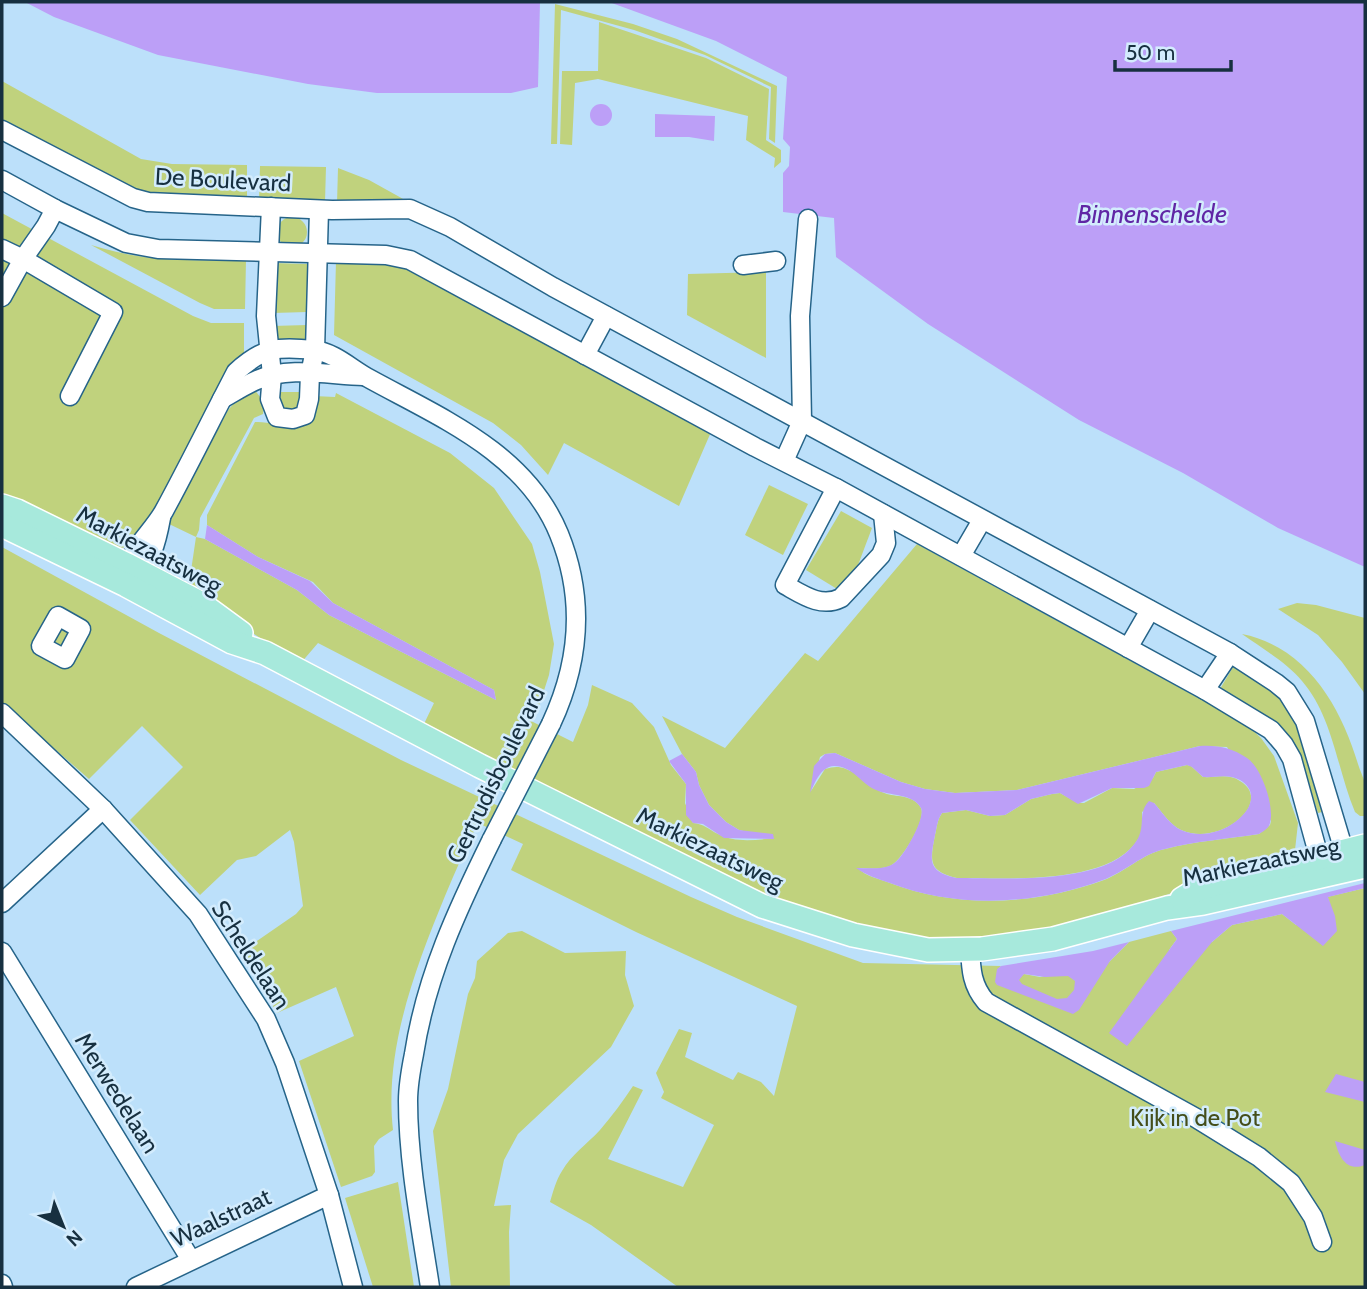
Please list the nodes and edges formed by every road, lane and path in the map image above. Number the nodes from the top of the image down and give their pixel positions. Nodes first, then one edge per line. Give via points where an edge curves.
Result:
1 (2, 130) edge
2 (2, 180) edge
3 (271, 207) junction
4 (55, 209) junction
5 (326, 210) junction
6 (808, 219) dead end
7 (2, 249) edge
8 (267, 251) junction
9 (324, 254) junction
10 (23, 259) junction
11 (776, 261) dead end
12 (743, 265) dead end
13 (2, 297) edge
14 (606, 316) junction
15 (268, 349) junction
16 (315, 350) junction
17 (585, 355) junction
18 (310, 374) junction
19 (272, 375) junction
20 (363, 376) junction
21 (71, 396) dead end
22 (222, 399) junction
23 (802, 421) junction
24 (783, 461) junction
25 (836, 488) junction
26 (2, 506) edge
27 (982, 520) junction
28 (883, 521) junction
29 (2, 525) edge
30 (961, 556) junction
31 (132, 574) junction
32 (1150, 610) junction
33 (1128, 648) junction
34 (1230, 653) junction
35 (1205, 690) junction
36 (2, 713) edge
37 (103, 809) junction
38 (1355, 848) edge
39 (1320, 857) junction
40 (1365, 866) edge
41 (1335, 874) junction
42 (2, 903) edge
43 (1167, 908) junction
44 (971, 949) junction
45 (2, 952) edge
46 (329, 1195) junction
47 (1322, 1242) dead end
48 (191, 1260) junction
49 (136, 1287) edge
50 (353, 1287) edge
51 (429, 1287) edge

1 - 3 street, De Boulevard via 133,198
2 - 4 street
3 - 5 street, De Boulevard
3 - 8 street
4 - 8 street via 127,243 158,249
4 - 10 street
5 - 9 street
5 - 14 street, De Boulevard via 410,209
6 - 23 street via 800,316
7 - 10 street
8 - 9 street
8 - 15 street
9 - 16 street
9 - 17 street via 410,260
10 - 13 street
10 - 21 street via 113,312
11 - 12 street
14 - 17 street
14 - 23 street, De Boulevard
15 - 16 street, Gertrudisboulevard
15 - 19 street
15 - 22 street via 236,372
16 - 18 street
16 - 20 street, Gertrudisboulevard
17 - 24 street
18 - 19 street, Gertrudisboulevard
18 - 19 street via 305,415 293,419 277,417 270,399
18 - 20 street, Gertrudisboulevard
19 - 22 street, Gertrudisboulevard
20 - 51 street, Gertrudisboulevard, bridge via 482,442 516,469 559,532 571,567 577,607 577,636 567,684 460,903 427,991 408,1099
22 - 31 street via 162,515 156,542
23 - 24 street
23 - 27 street, De Boulevard
24 - 25 street
25 - 28 street
25 - 28 street via 785,585 821,602 841,598 881,555 886,543
26 - 31 main road, Markiezaatsweg
27 - 30 street
27 - 32 street, De Boulevard
28 - 30 street
29 - 31 main road, Markiezaatsweg
30 - 33 street
31 - 44 main road, Markiezaatsweg via 232,642 265,653 762,906 853,935 928,950
32 - 33 street
32 - 34 street, De Boulevard
33 - 35 street
34 - 35 street
34 - 38 street, De Boulevard via 1276,683 1297,707 1311,736 1329,807
35 - 39 street via 1271,730 1284,745
36 - 37 street, Scheldelaan
37 - 42 street
37 - 46 street, Scheldelaan via 198,914 266,1019
38 - 39 main road, Markiezaatsweg
38 - 41 street
39 - 41 street
39 - 43 main road, Markiezaatsweg via 1200,888
40 - 41 main road, Markiezaatsweg
41 - 43 main road, Markiezaatsweg
43 - 44 main road, Markiezaatsweg via 1053,939
44 - 47 street via 972,976 986,1002 1259,1157 1291,1183 1313,1217
45 - 48 street, Merwedelaan
46 - 48 street, Waalstraat
46 - 50 street, Scheldelaan
48 - 49 street, Waalstraat

